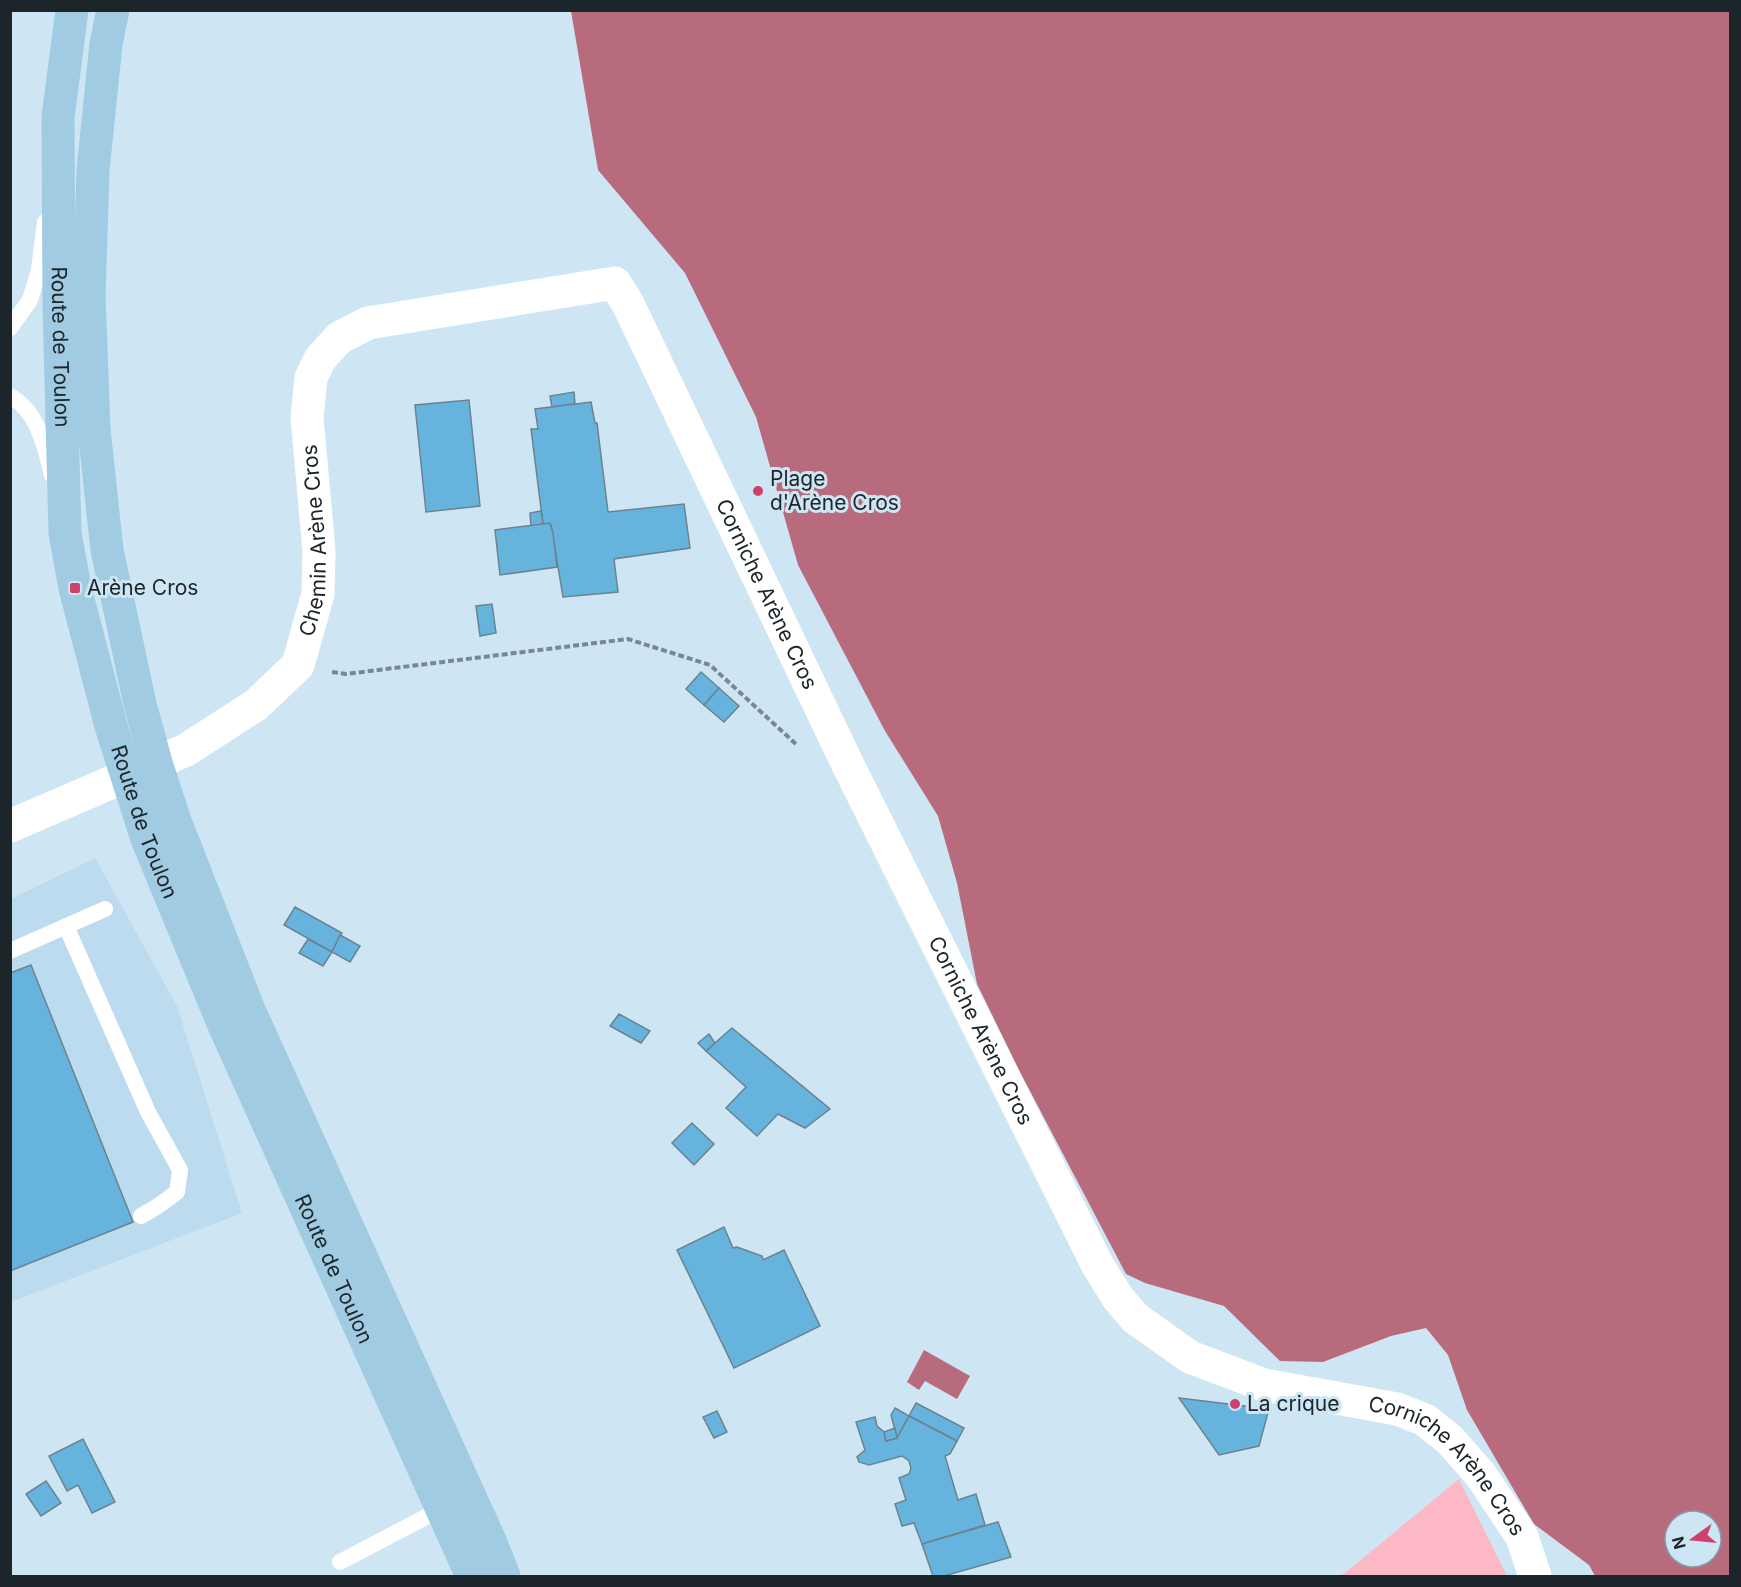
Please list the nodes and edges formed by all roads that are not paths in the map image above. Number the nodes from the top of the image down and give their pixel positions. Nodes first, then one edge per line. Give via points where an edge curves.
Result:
1 (72, 10) edge
2 (113, 10) edge
3 (58, 117) junction
4 (615, 283) joint
5 (10, 328) edge
6 (10, 396) edge
7 (65, 533) junction
8 (10, 826) edge
9 (105, 909) dead end
10 (66, 926) junction
11 (10, 951) edge
12 (141, 1216) dead end
13 (441, 1509) junction
14 (340, 1562) dead end
15 (472, 1576) edge
16 (504, 1576) edge
17 (1535, 1576) edge

1 - 3 main road, Route de Toulon
2 - 16 main road, Route de Toulon via 93,170 88,296 94,429 106,550 140,705 175,821 249,1010
3 - 5 lane via 39,270 30,300
3 - 7 main road, Route de Toulon
4 - 8 street, Chemin Arène Cros via 368,323 339,338 320,359 311,378 307,417 319,551 318,594 298,665 256,705 186,750
4 - 17 street, Corniche Arène Cros via 853,775 1092,1255 1118,1298 1135,1318 1190,1357 1264,1385 1397,1410 1425,1420 1450,1440 1480,1474 1522,1537
6 - 7 lane via 36,422
7 - 13 main road, Route de Toulon via 75,588 111,726 147,839 223,1023
9 - 10 lane
10 - 11 lane
10 - 12 lane via 148,1112 180,1170 177,1192
13 - 14 lane
13 - 15 main road, Route de Toulon

